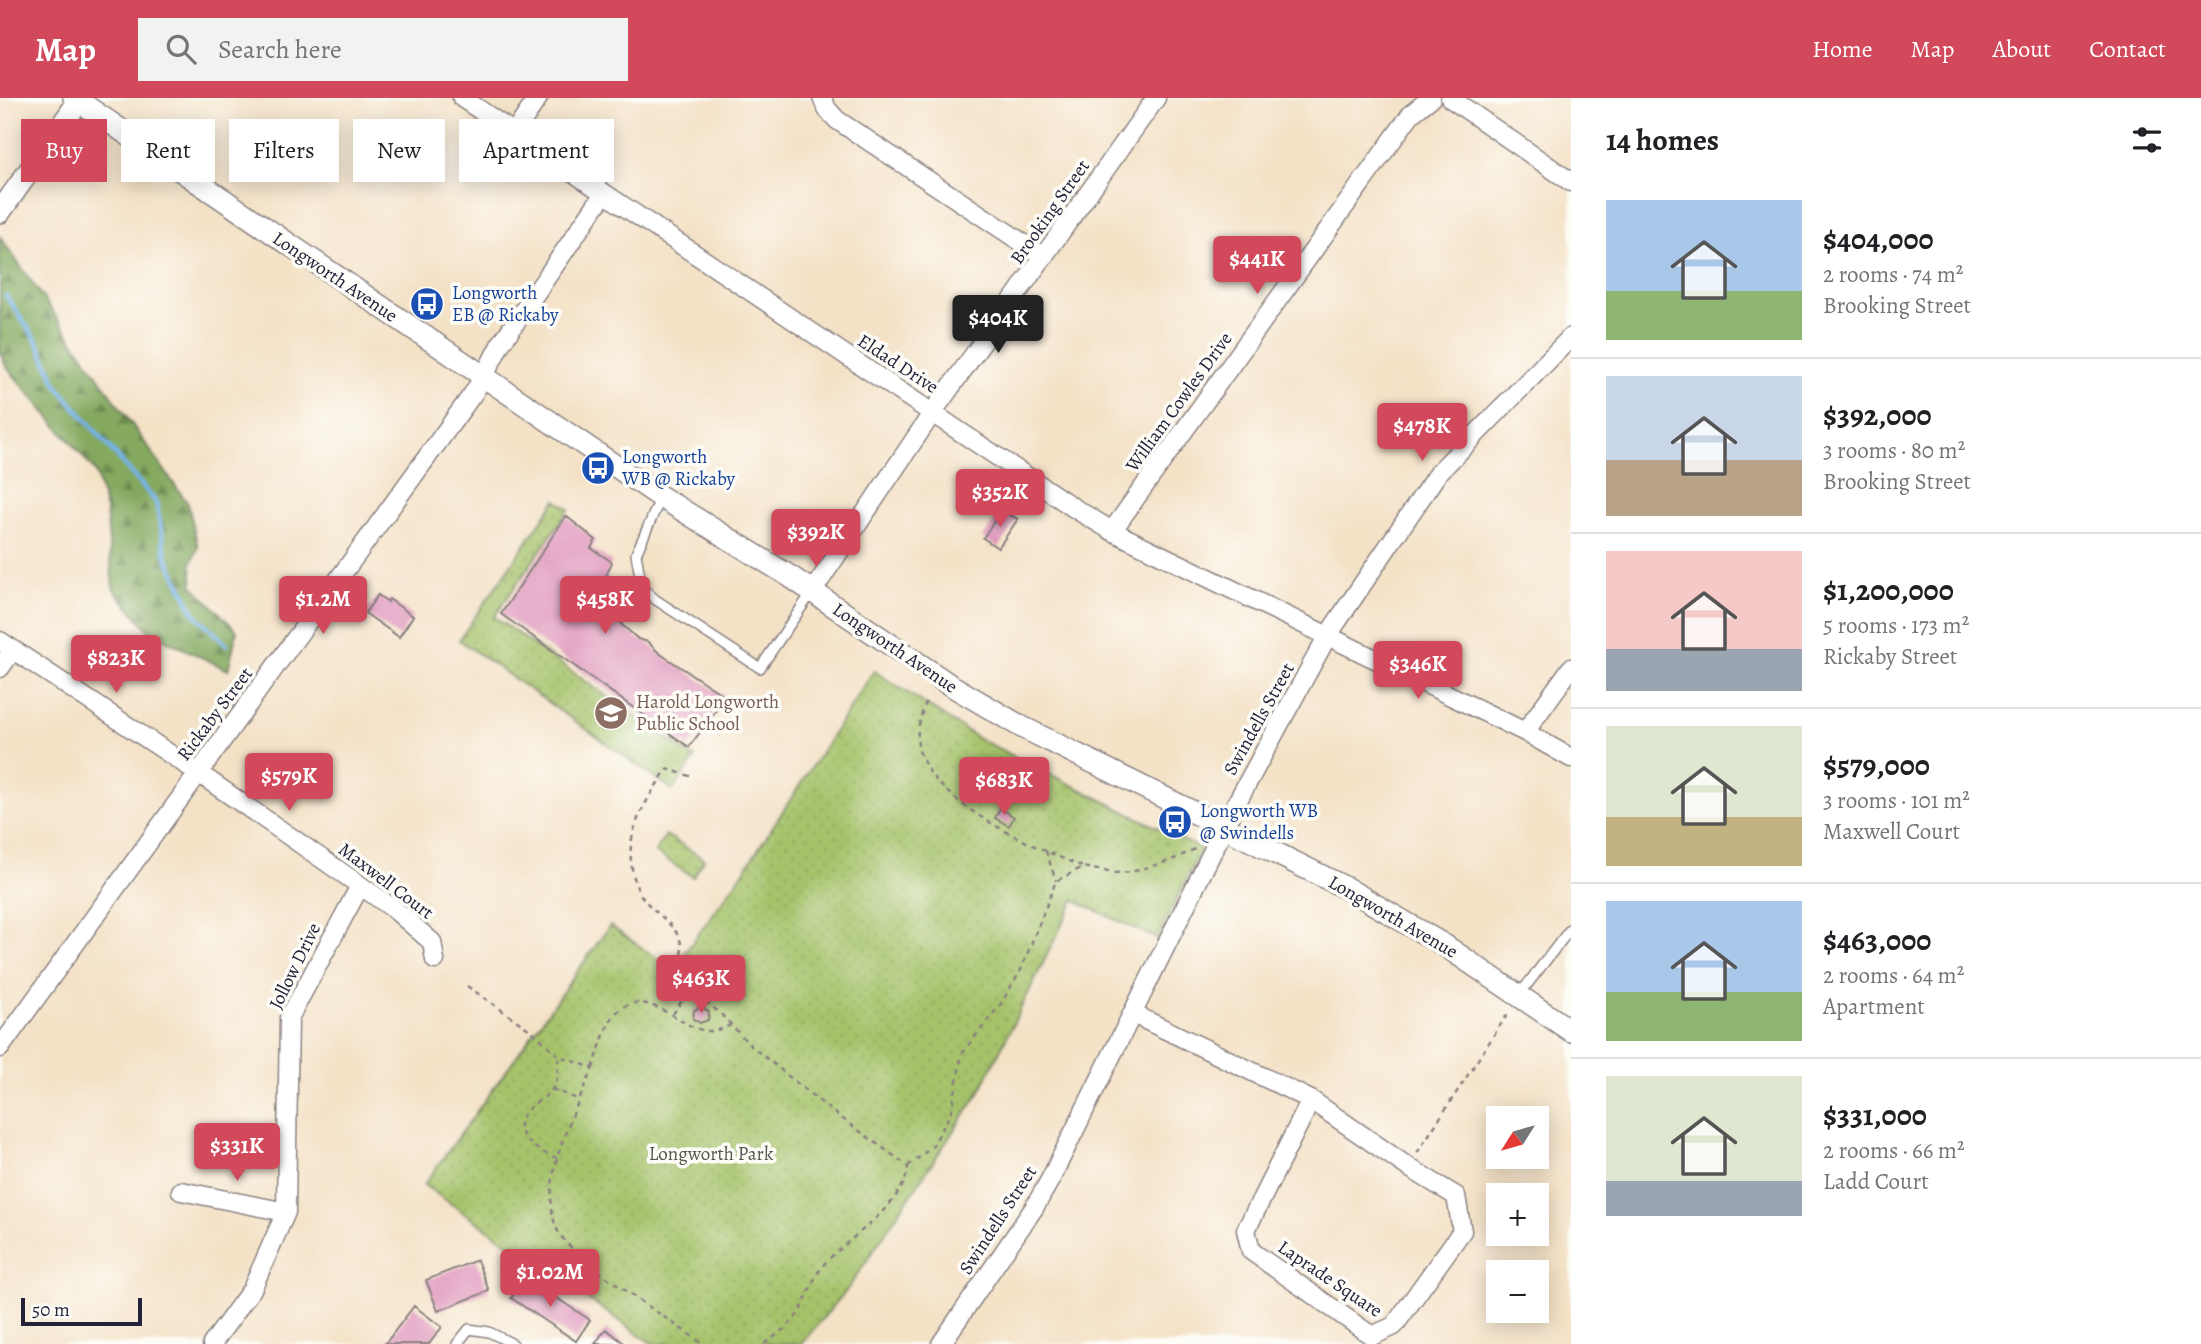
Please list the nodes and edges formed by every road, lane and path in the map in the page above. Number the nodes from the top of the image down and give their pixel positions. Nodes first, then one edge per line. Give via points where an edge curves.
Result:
1 (462, 98) edge
2 (538, 98) edge
3 (822, 98) edge
4 (1156, 98) edge
5 (1431, 98) edge
6 (1450, 98) edge
7 (78, 99) edge
8 (493, 119) edge
9 (524, 119) edge
10 (584, 182) edge
11 (1571, 182) edge
12 (603, 195) junction
13 (0, 212) edge
14 (1044, 257) junction
15 (1571, 337) edge
16 (483, 378) junction
17 (933, 412) junction
18 (661, 497) junction
19 (1112, 531) junction
20 (812, 592) junction
21 (1328, 635) junction
22 (6, 645) edge
23 (1571, 667) edge
24 (0, 668) edge
25 (926, 702) dead end
26 (1525, 732) junction
27 (1571, 758) edge
28 (197, 772) junction
29 (693, 777) dead end
30 (1224, 827) junction
31 (1201, 846) dead end
32 (1045, 849) junction
33 (1083, 867) junction
34 (1056, 881) junction
35 (360, 886) junction
36 (1571, 928) edge
37 (435, 960) dead end
38 (467, 986) dead end
39 (690, 989) junction
40 (1519, 995) junction
41 (673, 1014) junction
42 (1133, 1014) junction
43 (731, 1025) junction
44 (1571, 1031) edge
45 (0, 1048) edge
46 (559, 1056) junction
47 (593, 1068) junction
48 (552, 1088) junction
49 (580, 1100) junction
50 (1311, 1100) junction
51 (557, 1158) junction
52 (908, 1166) junction
53 (1408, 1167) junction
54 (181, 1191) dead end
55 (286, 1212) junction
56 (212, 1344) edge
57 (457, 1344) edge
58 (513, 1344) edge
59 (702, 1344) edge
60 (764, 1344) edge
61 (941, 1344) edge

1 - 8 street, Eldad Drive
2 - 9 street
3 - 14 street via 836,120
4 - 14 street, Brooking Street
5 - 19 street, William Cowles Drive via 1411,114
6 - 11 street
7 - 13 street
7 - 16 street, Longworth Avenue
10 - 12 street, Eldad Drive
12 - 16 street, Rickaby Street via 500,345
12 - 17 street, Eldad Drive
14 - 17 street, Brooking Street
15 - 21 street, Swindells Street via 1438,473
16 - 18 street, Longworth Avenue
16 - 28 street, Rickaby Street
17 - 19 street, Eldad Drive
17 - 20 street, Brooking Street
18 - 20 street, Longworth Avenue
18 - 20 lane via 636,555 642,588 760,667
19 - 21 street, Eldad Drive
20 - 30 street, Longworth Avenue via 1020,726
21 - 26 street, Eldad Drive
21 - 30 street, Swindells Street
22 - 24 street
22 - 28 street, Maxwell Court
23 - 26 street
25 - 32 path via 919,723 919,749 933,775 979,817
26 - 27 street, Eldad Drive
28 - 35 street, Maxwell Court
28 - 45 street, Rickaby Street
29 - 39 path via 667,769 646,801 630,845 635,883 642,898 678,936 682,947 678,975
30 - 40 street, Longworth Avenue via 1348,889
30 - 42 street, Swindells Street
31 - 33 path via 1131,872
32 - 33 path
32 - 34 path
33 - 34 path
34 - 52 path via 1021,970 962,1053 947,1120 932,1147
35 - 37 street, Maxwell Court via 432,942
35 - 55 street, Jollow Drive via 289,1018
36 - 40 lane
38 - 46 path
39 - 41 path
39 - 43 path
40 - 44 street, Longworth Avenue
40 - 53 path
41 - 43 path via 698,1029
41 - 47 path via 639,1003 621,1009 609,1023
42 - 50 street, Laprade Square
42 - 61 street, Swindells Street via 1034,1208
43 - 52 path via 830,1109
46 - 47 path
46 - 48 path
47 - 49 path
48 - 49 path
48 - 51 path via 523,1115 521,1128 533,1147
49 - 51 path
50 - 53 street, Laprade Square
50 - 53 street, Laprade Square via 1246,1230 1251,1251 1372,1336 1394,1326 1462,1231 1455,1196
51 - 59 path via 553,1217 563,1240
52 - 60 path via 904,1184 879,1215 828,1260 796,1317
54 - 55 street
55 - 56 street, Jollow Drive via 252,1289
57 - 58 lane via 469,1329 489,1332

